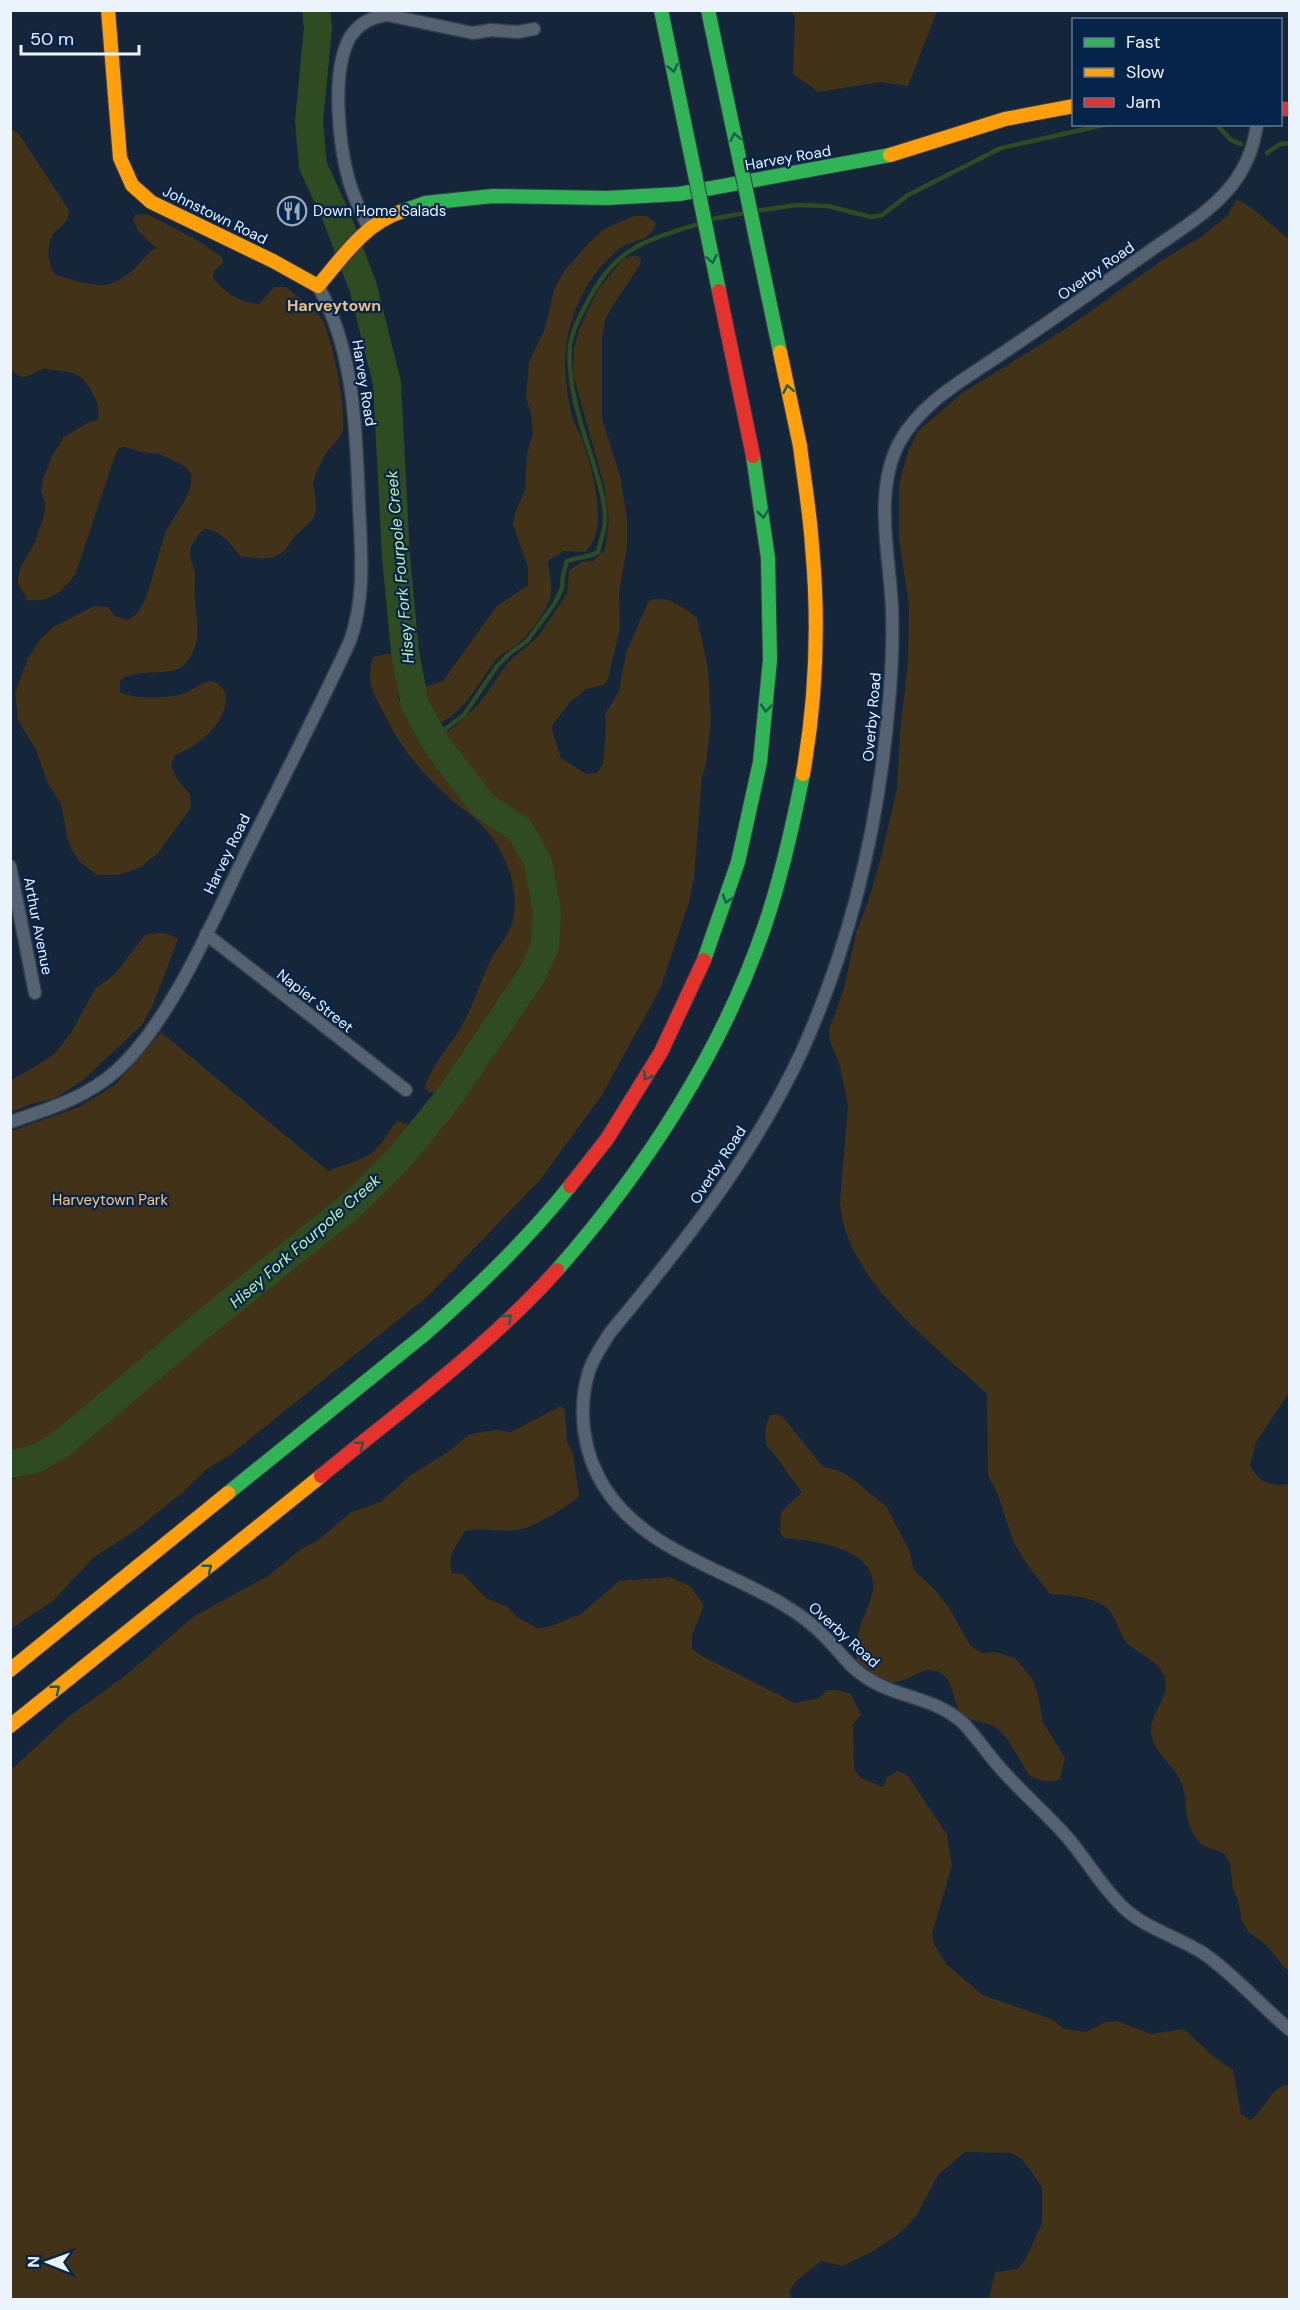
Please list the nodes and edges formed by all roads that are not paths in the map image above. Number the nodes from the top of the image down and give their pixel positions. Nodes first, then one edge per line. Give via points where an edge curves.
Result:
1 (108, 10) edge
2 (661, 10) edge
3 (708, 10) edge
4 (534, 30) dead end
5 (1072, 106) edge
6 (1257, 126) edge
7 (365, 233) junction
8 (318, 286) junction
9 (10, 866) edge
10 (206, 934) junction
11 (35, 993) dead end
12 (406, 1090) dead end
13 (10, 1122) edge
14 (10, 1670) edge
15 (26, 1714) junction
16 (10, 1726) edge
17 (10, 1733) edge
18 (1290, 2030) edge

1 - 8 main road, Johnstown Road via 120,158 132,185 164,210
2 -> 14 main road, bridge via 753,456 767,546 767,702 751,814 737,868 703,964 674,1029 615,1127 558,1201 507,1258 426,1333
15 -> 3 main road, bridge via 405,1407 532,1296 608,1209 659,1140 726,1022 762,936 786,860 805,771 815,657 813,543 800,446
4 - 7 street via 473,33 387,15 357,29 349,39 342,63 340,121 349,181
5 - 7 main road, Harvey Road via 1005,119 883,157 648,197 494,196 425,203 385,218
6 - 18 street, Overby Road via 1243,169 1209,209 939,397 899,443 891,463 885,502 892,650 883,759 870,838 832,975 802,1052 769,1114 693,1230 599,1350 589,1370 583,1412 588,1453 596,1472 618,1505 635,1521 672,1547 798,1613 867,1678 950,1712 1070,1840 1127,1911 1218,1964
7 - 8 main road, Harvey Road
8 - 10 street, Harvey Road via 339,331 353,404 362,580 360,611 341,660
9 - 11 street, Arthur Avenue
10 - 12 street, Napier Street
10 - 13 street, Harvey Road via 158,1019 116,1071 78,1097
15 - 16 main road
15 - 17 main road

